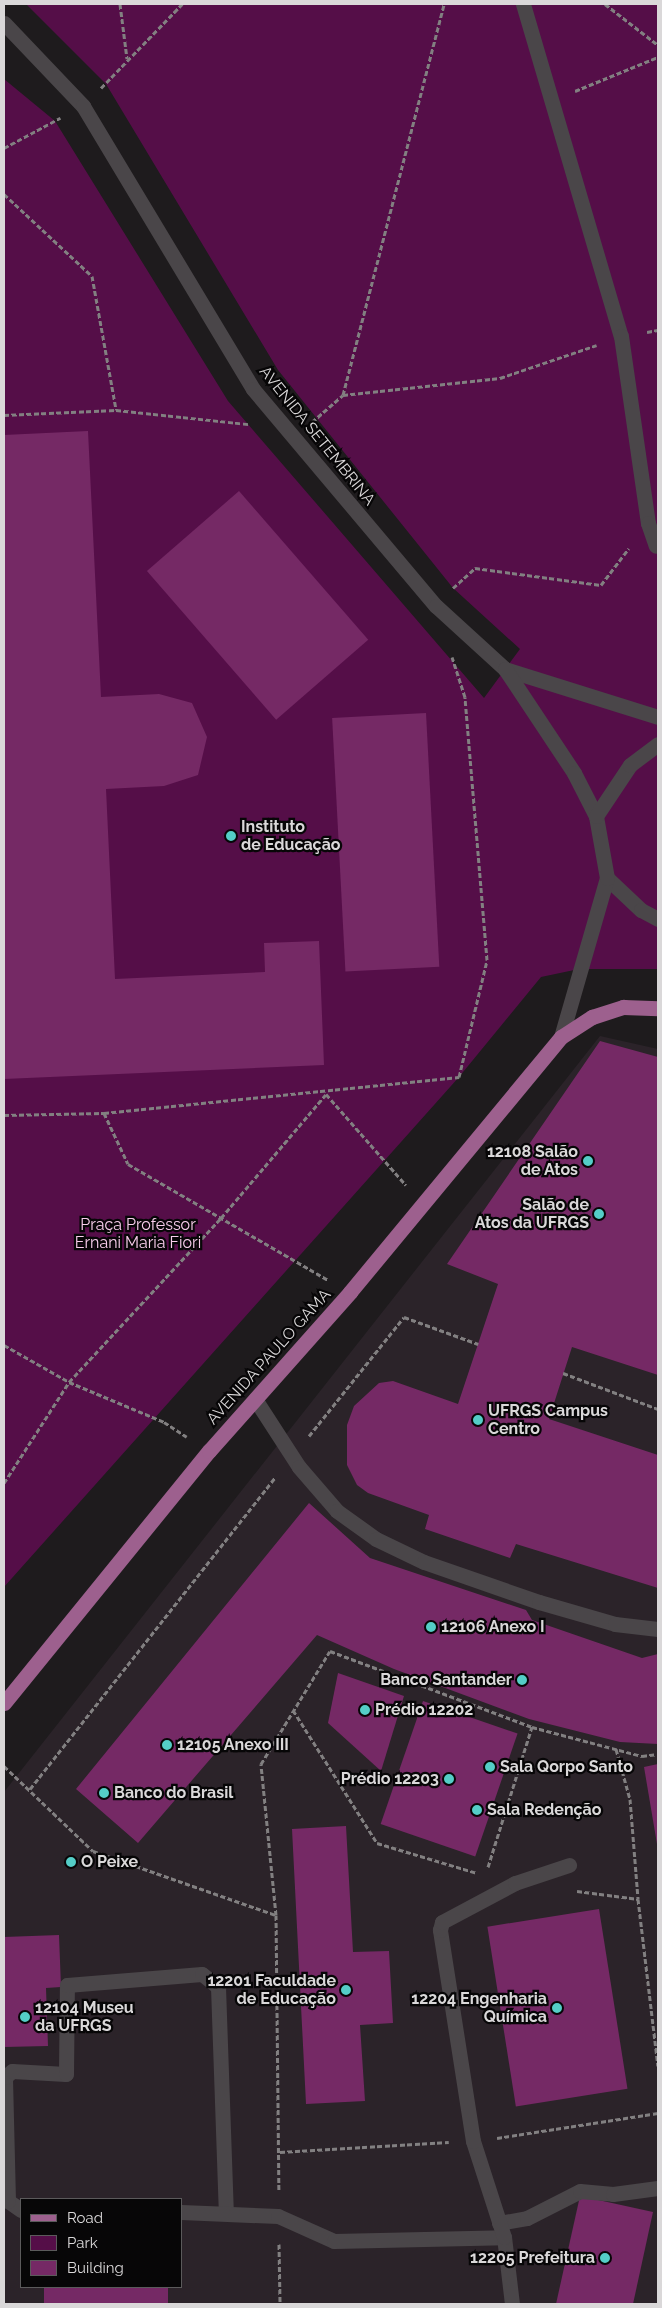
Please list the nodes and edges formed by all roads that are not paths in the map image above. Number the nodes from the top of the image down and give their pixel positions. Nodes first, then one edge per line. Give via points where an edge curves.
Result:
1 (523, 4) edge
2 (4, 23) edge
3 (656, 546) dead end
4 (505, 670) junction
5 (658, 717) edge
6 (658, 744) edge
7 (596, 816) junction
8 (607, 878) junction
9 (658, 919) edge
10 (658, 1008) edge
11 (561, 1036) junction
12 (255, 1399) junction
13 (658, 1629) edge
14 (6, 1698) edge
15 (569, 1865) dead end
16 (658, 2188) edge
17 (20, 2209) edge
18 (226, 2211) junction
19 (182, 2212) edge
20 (502, 2230) junction
21 (512, 2304) edge

1 - 3 street via 622,336 648,523
2 - 4 street, AVENIDA SETEMBRINA via 83,106 253,389 436,606
4 - 5 street, AVENIDA SETEMBRINA
4 - 7 street, AVENIDA PAULO GAMA via 574,773
6 - 7 street via 630,765
7 - 8 street, AVENIDA PAULO GAMA
8 - 9 street via 641,910
8 - 11 street, AVENIDA PAULO GAMA
10 - 11 main road, AVENIDA PAULO GAMA via 623,1007 592,1017
11 - 12 main road, AVENIDA PAULO GAMA via 350,1292
12 - 13 street via 292,1457 337,1511 376,1539 424,1562 615,1624
12 - 14 main road, AVENIDA PAULO GAMA
15 - 20 street via 515,1883 442,1922 440,1930 473,2141
16 - 20 street via 613,2194 580,2191
17 - 18 street via 8,2201 5,2077 12,2071 66,2074 67,1985 202,1974 218,1987
18 - 19 street
18 - 20 street via 278,2216 334,2241
20 - 21 street

